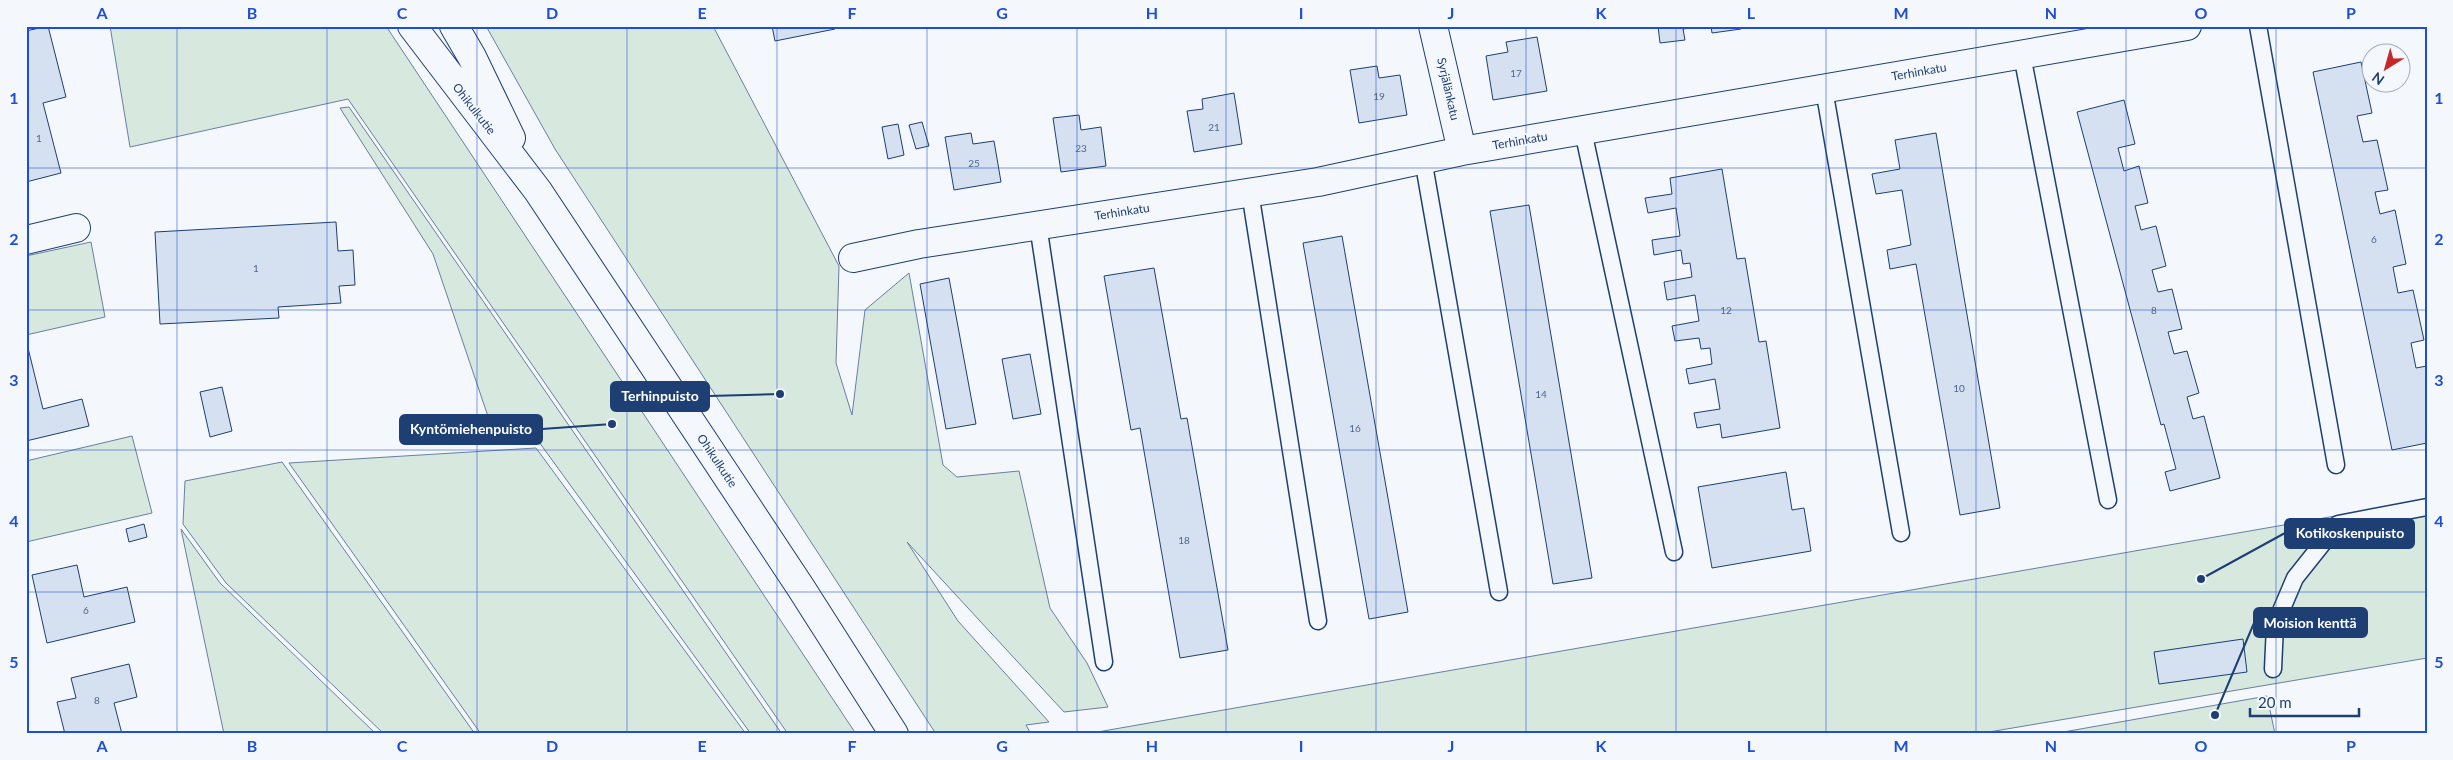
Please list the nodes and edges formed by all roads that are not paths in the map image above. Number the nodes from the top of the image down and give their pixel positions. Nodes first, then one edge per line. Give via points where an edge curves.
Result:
1 (412, 26) edge
2 (454, 26) edge
3 (1434, 26) edge
4 (2187, 26) edge
5 (2258, 26) edge
6 (2022, 55) junction
7 (1824, 89) junction
8 (1583, 131) junction
9 (1462, 151) junction
10 (1423, 160) junction
11 (538, 191) junction
12 (1250, 192) junction
13 (1038, 225) junction
14 (76, 228) dead end
15 (26, 240) edge
16 (854, 258) dead end
17 (2336, 465) dead end
18 (2108, 500) dead end
19 (2427, 507) edge
20 (1901, 533) dead end
21 (1674, 552) dead end
22 (1499, 592) dead end
23 (1318, 621) dead end
24 (1104, 662) dead end
25 (2273, 669) dead end
26 (894, 734) edge

1 - 11 street, Ohikulkutie
2 - 11 street, Ohikulkutie
3 - 9 street, Syrjälänkatu
4 - 6 street, Terhinkatu
5 - 17 lane
6 - 7 street, Terhinkatu
6 - 18 lane
7 - 8 street, Terhinkatu
7 - 20 lane
8 - 9 street, Terhinkatu
8 - 21 lane
9 - 10 street, Terhinkatu
10 - 12 street, Terhinkatu via 1318,182
10 - 22 lane
11 - 26 street, Ohikulkutie
12 - 13 street, Terhinkatu
12 - 23 lane
13 - 16 street, Terhinkatu
13 - 24 lane
14 - 15 street
19 - 25 lane via 2338,524 2295,578 2275,625

